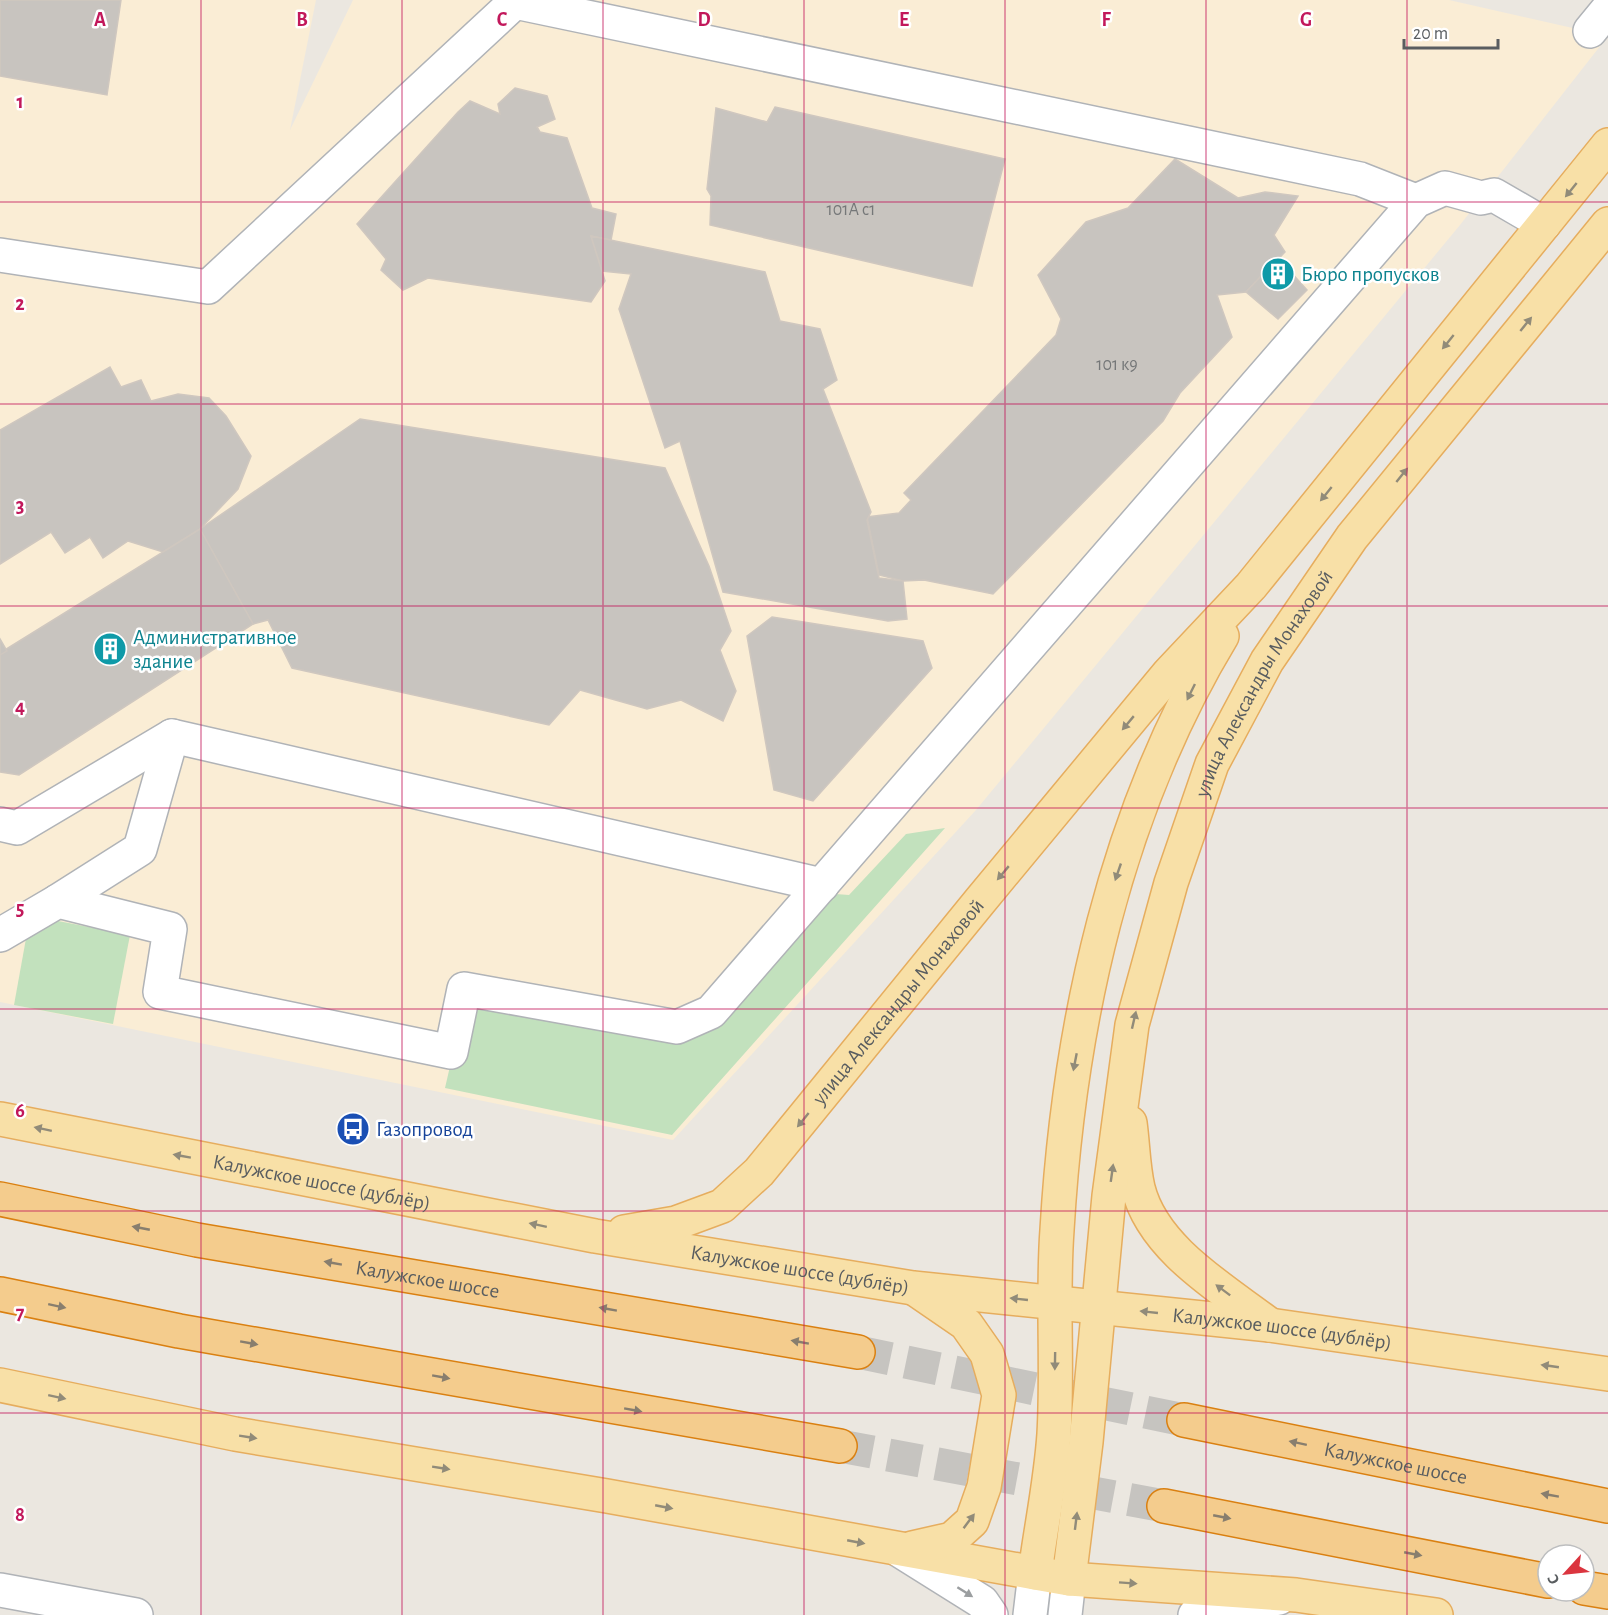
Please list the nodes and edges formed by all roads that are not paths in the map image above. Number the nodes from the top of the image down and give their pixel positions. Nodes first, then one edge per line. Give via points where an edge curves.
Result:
1 (1608, 145) edge
2 (1416, 201) junction
3 (1544, 224) junction
4 (1604, 233) edge
5 (0, 255) edge
6 (1251, 586) junction
7 (172, 736) junction
8 (0, 824) edge
9 (822, 885) junction
10 (58, 901) junction
11 (0, 935) edge
12 (1125, 1078) junction
13 (0, 1119) edge
14 (0, 1199) edge
15 (596, 1236) junction
16 (913, 1288) junction
17 (0, 1294) edge
18 (1056, 1302) junction
19 (1098, 1307) junction
20 (1270, 1325) junction
21 (858, 1352) tunnel mouth
22 (1608, 1374) edge
23 (0, 1385) edge
24 (1184, 1420) tunnel mouth
25 (840, 1446) tunnel mouth
26 (1164, 1506) tunnel mouth
27 (1608, 1506) edge
28 (899, 1550) junction
29 (1035, 1573) junction
30 (1069, 1579) junction
31 (1536, 1579) edge
32 (0, 1590) edge
33 (1296, 1595) junction
34 (136, 1615) edge
35 (992, 1615) edge
36 (1030, 1615) edge
37 (1065, 1615) edge
38 (1195, 1615) edge
39 (1436, 1615) edge

1 -> 3 main road, улица Александры Монаховой
2 - 3 street via 1445,188 1481,198 1494,195
2 - 5 street via 1360,179 515,2 208,287
2 - 9 street
3 -> 6 main road, улица Александры Монаховой
12 -> 4 main road, улица Александры Монаховой via 1132,1024 1171,883 1212,764 1267,661 1352,537
6 -> 15 main road, улица Александры Монаховой via 1162,682 759,1172 722,1206 676,1223
6 -> 18 main road, улица Александры Монаховой via 1206,662 1157,761 1116,880 1094,963 1071,1083 1056,1230
7 - 8 street via 17,828
7 - 9 street
7 - 10 street via 140,849
9 - 10 street via 711,1012 677,1027 464,989 451,1052 160,992 170,929
10 - 11 street
19 -> 12 main road, улица Александры Монаховой
20 -> 12 main road via 1176,1251 1148,1217 1138,1188
15 -> 13 main road, Калужское шоссе (дублёр)
21 -> 14 highway, Калужское шоссе via 197,1240
15 - 16 main road, Калужское шоссе (дублёр)
18 -> 16 main road, Калужское шоссе (дублёр)
28 -> 16 main road via 952,1539 972,1521 984,1487 999,1395 987,1354 966,1324
17 -> 25 highway via 179,1331
18 - 19 main road, Калужское шоссе (дублёр)
18 -> 29 main road, улица Александры Монаховой via 1054,1435
20 -> 19 main road, Калужское шоссе (дублёр)
30 -> 19 main road, улица Александры Монаховой
22 -> 20 main road, Калужское шоссе (дублёр)
23 -> 28 main road via 235,1434
27 -> 24 highway, Калужское шоссе
26 -> 31 highway
28 - 29 main road
28 -> 35 street via 982,1602
29 - 30 main road
29 - 36 street
30 -> 33 main road
30 - 37 street
32 - 34 street
33 - 38 street
33 - 39 main road

